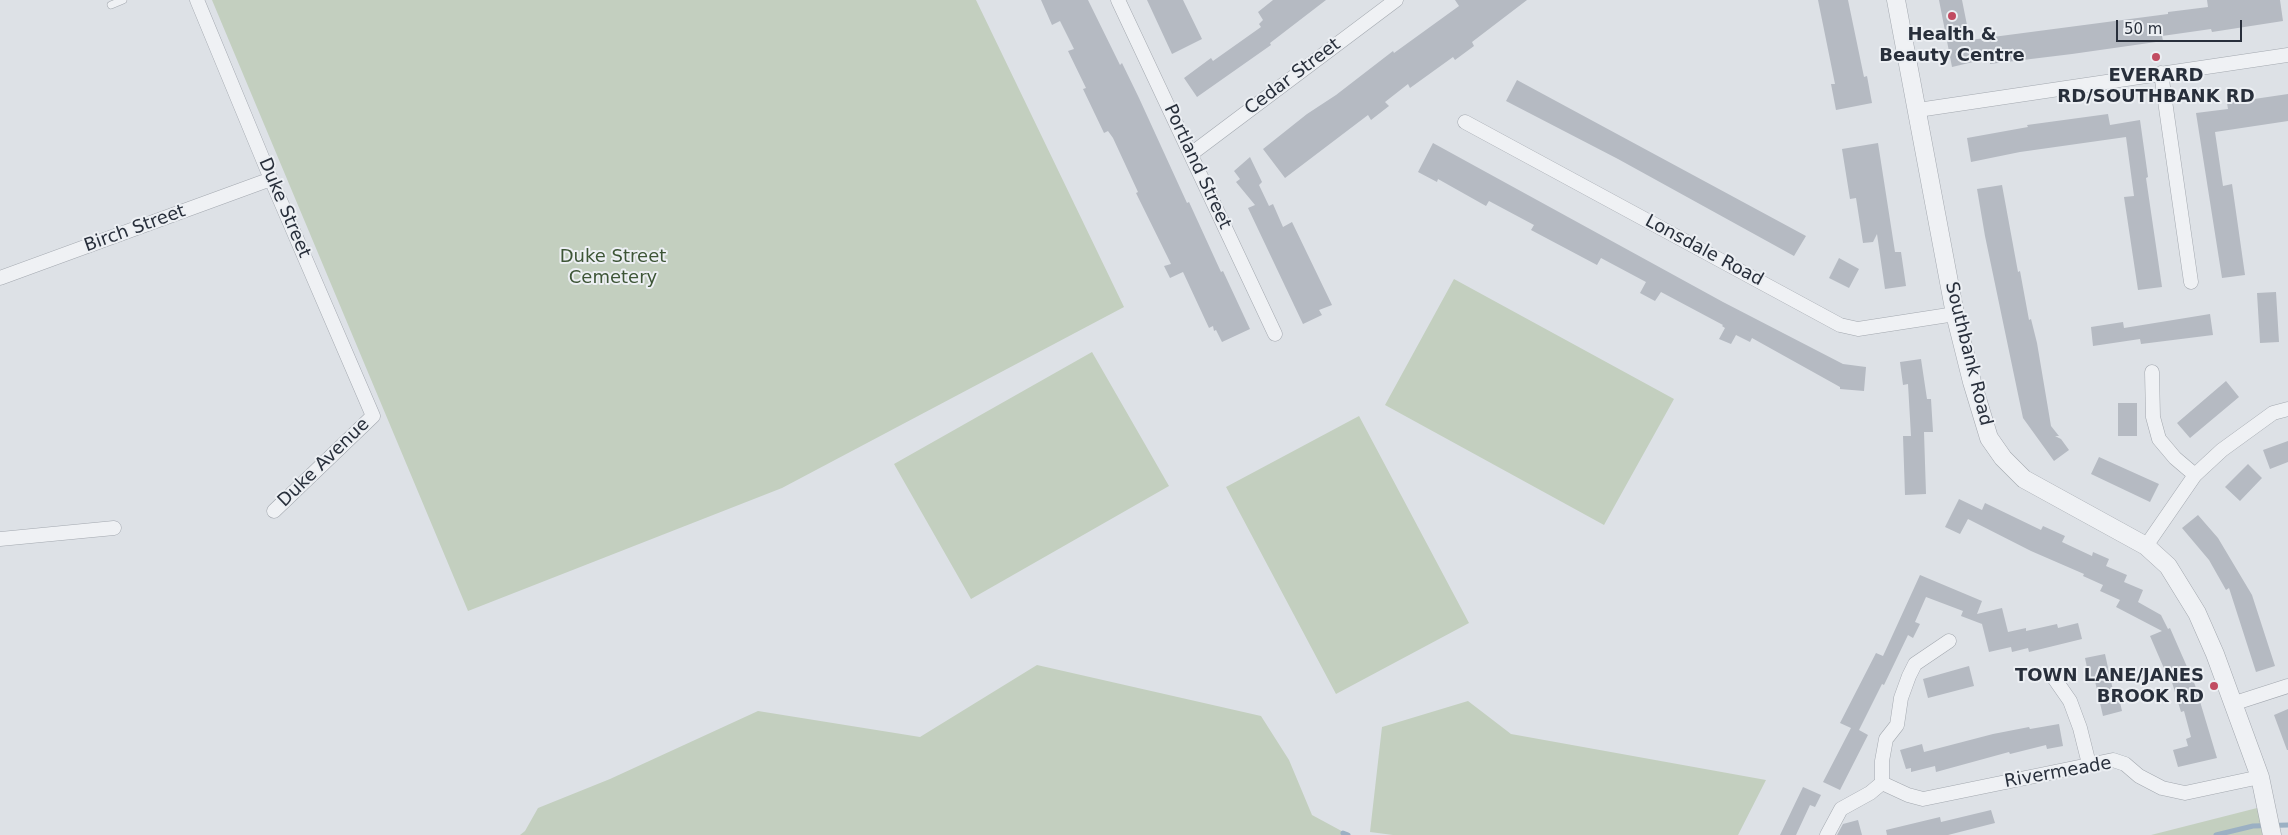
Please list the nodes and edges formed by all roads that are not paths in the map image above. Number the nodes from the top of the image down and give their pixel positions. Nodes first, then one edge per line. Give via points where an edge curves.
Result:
1 (122, 0) edge
2 (197, 0) edge
3 (1118, 0) edge
4 (1396, 0) edge
5 (1896, 0) edge
6 (111, 5) dead end
7 (2288, 55) edge
8 (2161, 73) junction
9 (1918, 110) junction
10 (1465, 122) dead end
11 (1191, 154) junction
12 (271, 179) junction
13 (0, 278) edge
14 (2191, 282) dead end
15 (1955, 314) junction
16 (1275, 334) dead end
17 (2152, 372) dead end
18 (2288, 409) edge
19 (373, 416) joint
20 (2195, 475) junction
21 (274, 511) dead end
22 (114, 528) dead end
23 (0, 540) edge
24 (2146, 546) junction
25 (1949, 641) dead end
26 (2054, 678) dead end
27 (2288, 686) edge
28 (2232, 704) junction
29 (2088, 764) junction
30 (2260, 777) junction
31 (1882, 782) junction
32 (1827, 835) edge
33 (2272, 835) edge

1 - 6 lane
2 - 12 street, Duke Street
3 - 11 street, Portland Street
4 - 11 street, Cedar Street
5 - 9 street, Southbank Road
7 - 8 street
8 - 9 street
8 - 14 street
9 - 15 street, Southbank Road
10 - 15 street, Lonsdale Road via 1840,325 1858,329
11 - 16 street, Portland Street
12 - 13 street, Birch Street
12 - 19 street, Duke Street
15 - 24 street, Southbank Road via 1989,438 2003,458 2038,488
17 - 20 street via 2153,417 2159,439
18 - 20 street via 2273,413 2222,450
19 - 21 street, Duke Avenue
20 - 24 street
22 - 23 street
24 - 28 street, Southbank Road via 2168,566 2197,613 2216,654
25 - 31 street via 1915,664 1908,676 1897,725 1886,739
26 - 29 street via 2070,701
27 - 28 street
28 - 30 street, Southbank Road
29 - 30 street, Rivermeade via 2113,760 2162,788 2186,793
29 - 31 street, Rivermeade via 1923,799
30 - 33 street, Southbank Road
31 - 32 street via 1870,793 1841,809

